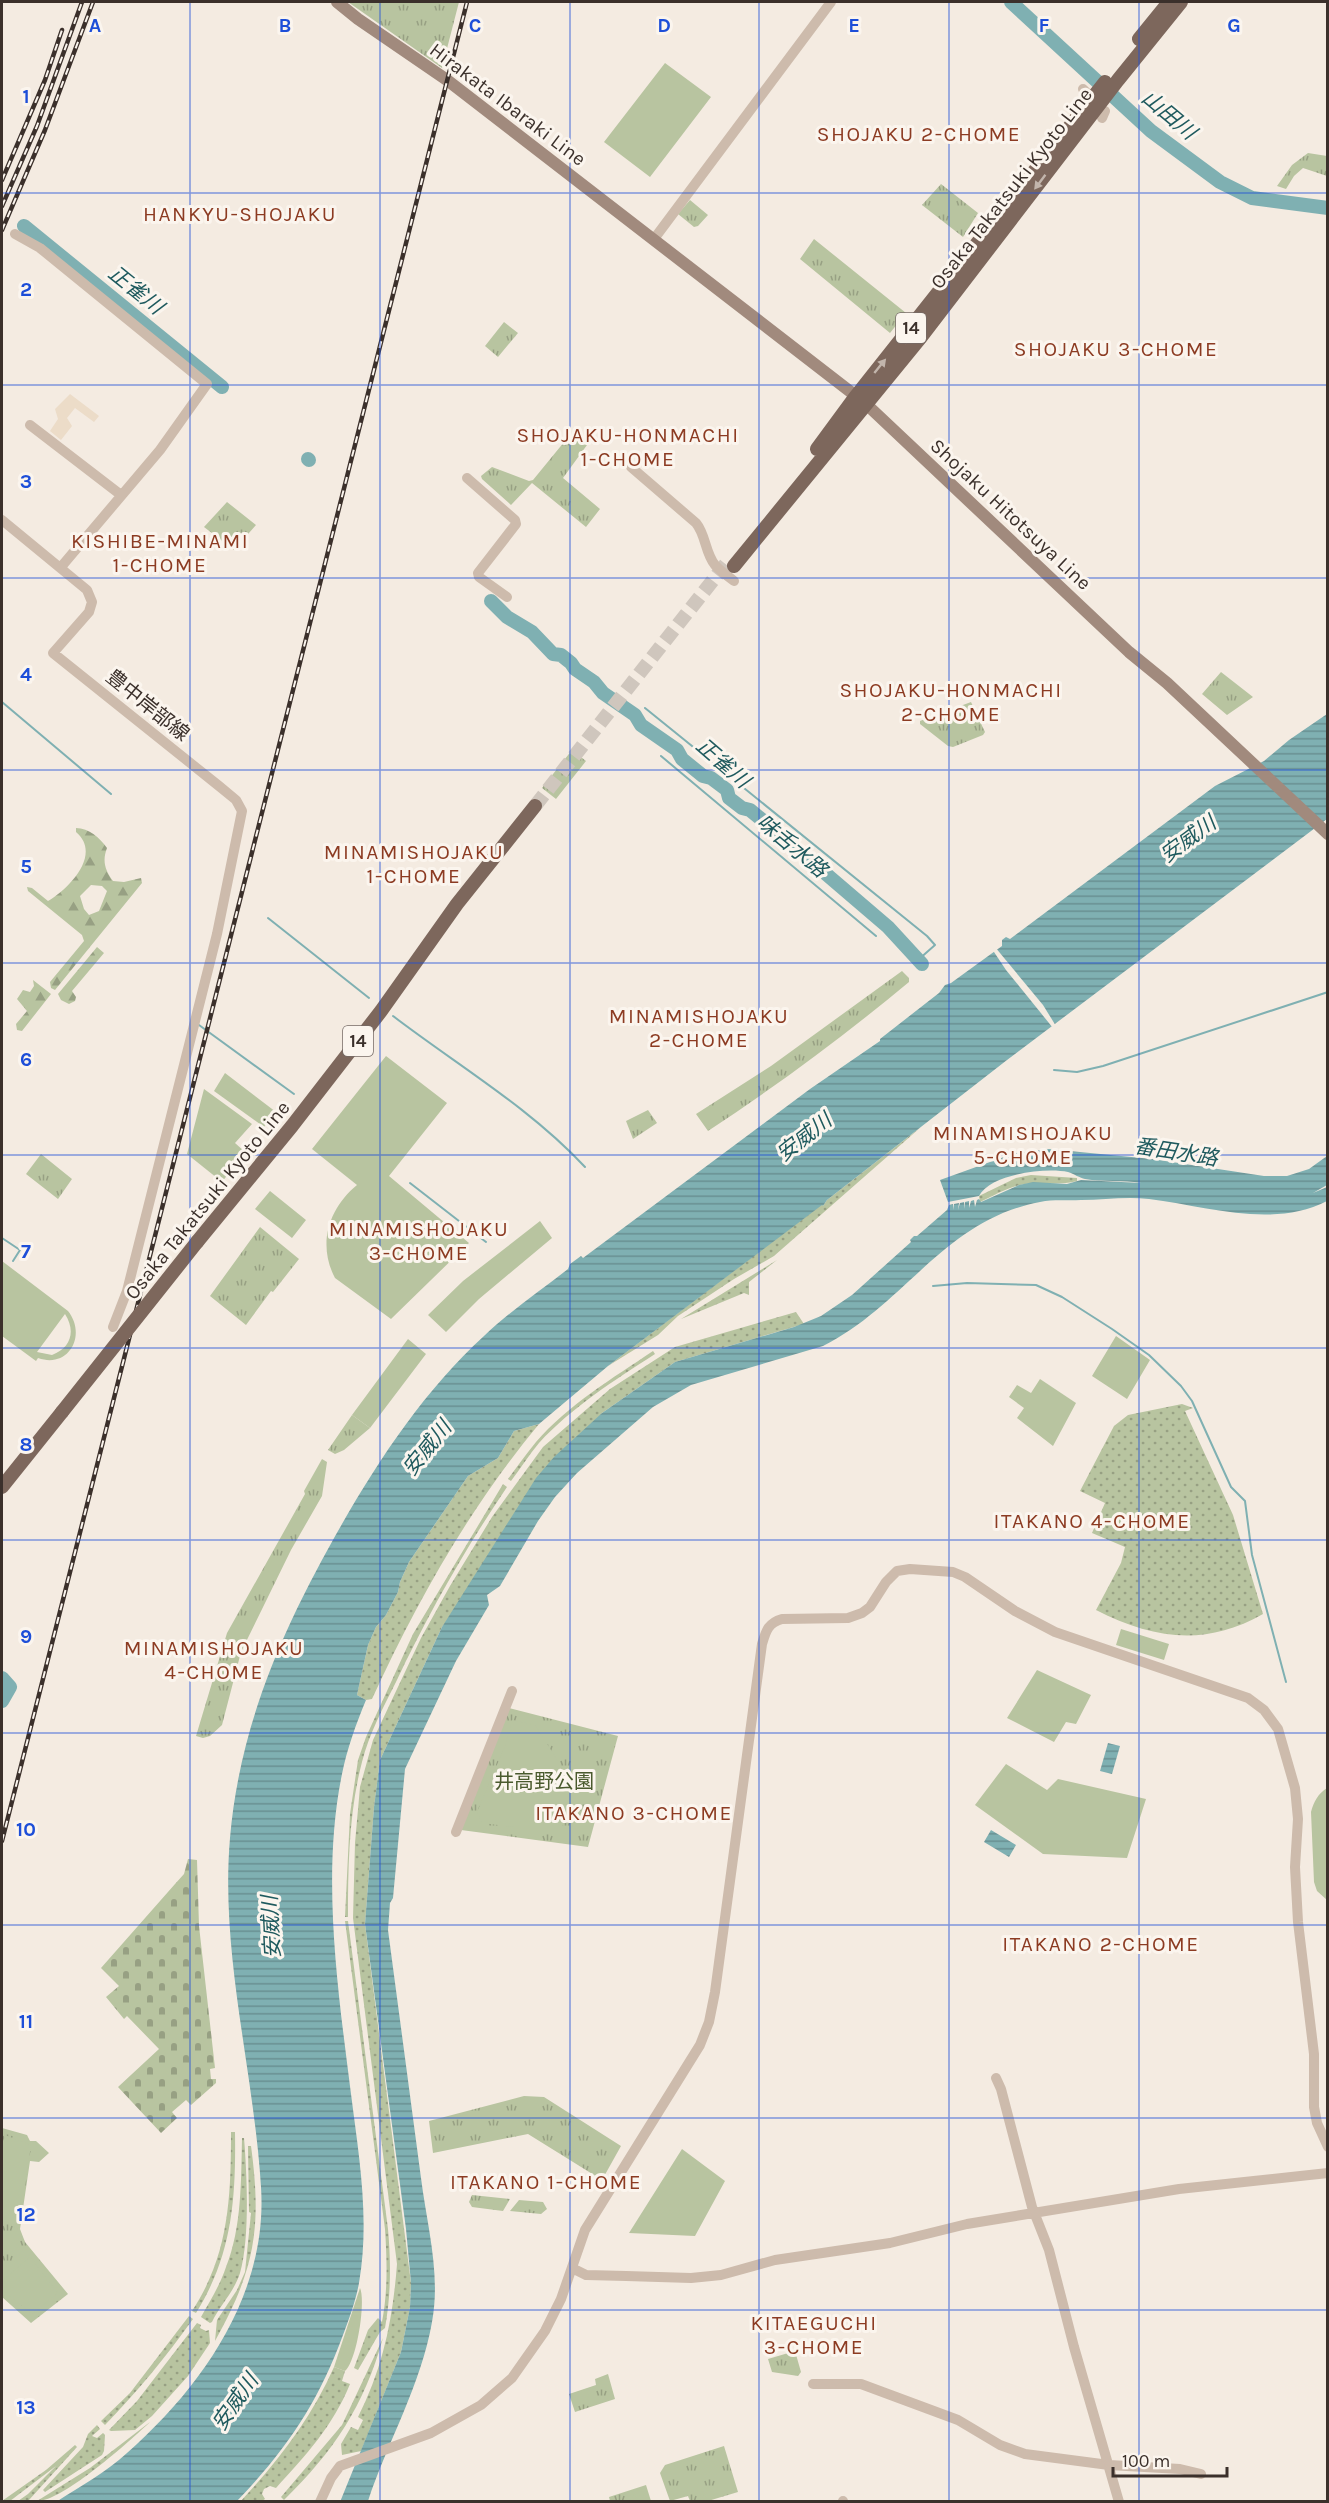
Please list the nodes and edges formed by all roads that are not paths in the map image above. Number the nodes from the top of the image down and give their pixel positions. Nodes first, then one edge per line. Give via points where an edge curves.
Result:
1 (337, 2) edge
2 (831, 2) edge
3 (1169, 2) edge
4 (1181, 2) edge
5 (1115, 77) junction
6 (15, 234) dead end
7 (654, 239) junction
8 (861, 399) junction
9 (30, 425) dead end
10 (631, 467) dead end
11 (467, 478) dead end
12 (121, 495) junction
13 (2, 520) edge
14 (731, 564) tunnel mouth
15 (61, 567) junction
16 (734, 581) dead end
17 (507, 597) dead end
18 (538, 808) tunnel mouth
19 (1328, 834) edge
20 (113, 1327) dead end
21 (2, 1487) edge
22 (512, 1691) dead end
23 (456, 1832) dead end
24 (996, 2078) dead end
25 (1328, 2147) edge
26 (1328, 2174) edge
27 (1036, 2214) junction
28 (572, 2268) junction
29 (813, 2384) dead end
30 (1109, 2465) junction
31 (1201, 2474) dead end
32 (320, 2502) edge
33 (1119, 2502) edge

1 - 7 main road, Hirakata Ibaraki Line via 447,80
2 - 7 street
3 - 5 main road, Osaka Takatsuki Kyoto Line / 14
4 - 5 main road, Osaka Takatsuki Kyoto Line / 14
5 - 8 main road, Osaka Takatsuki Kyoto Line / 14
6 - 12 street via 40,248 207,384 160,450
7 - 8 main road, Shojaku Hitotsuya Line
8 - 14 main road, Osaka Takatsuki Kyoto Line / 14
8 - 19 main road, Shojaku Hitotsuya Line
9 - 12 street
10 - 16 street via 696,523 715,565
11 - 17 street via 515,520 516,524 477,573
12 - 15 street
13 - 15 street
15 - 20 street, 豊中岸部線 via 87,590 92,602 89,612 53,653 236,800 242,811 217,933 127,1291
18 - 21 main road, Osaka Takatsuki Kyoto Line / 14, bridge via 458,904 306,1108
22 - 23 street
24 - 27 street
25 - 28 street via 1314,2107 1314,2054 1295,1868 1295,1788 1278,1729 1264,1710 1248,1698 1055,1632 953,1572 897,1571 862,1613 848,1618 782,1618 767,1628 709,2022 699,2045 585,2230
26 - 27 street via 1179,2189
27 - 28 street via 967,2224 890,2243 775,2260 721,2275 586,2275
27 - 30 street
28 - 32 street via 545,2331 512,2378 481,2405 431,2433 340,2466
29 - 30 street via 861,2384 958,2420 1000,2445 1025,2454
30 - 31 street
30 - 33 street

